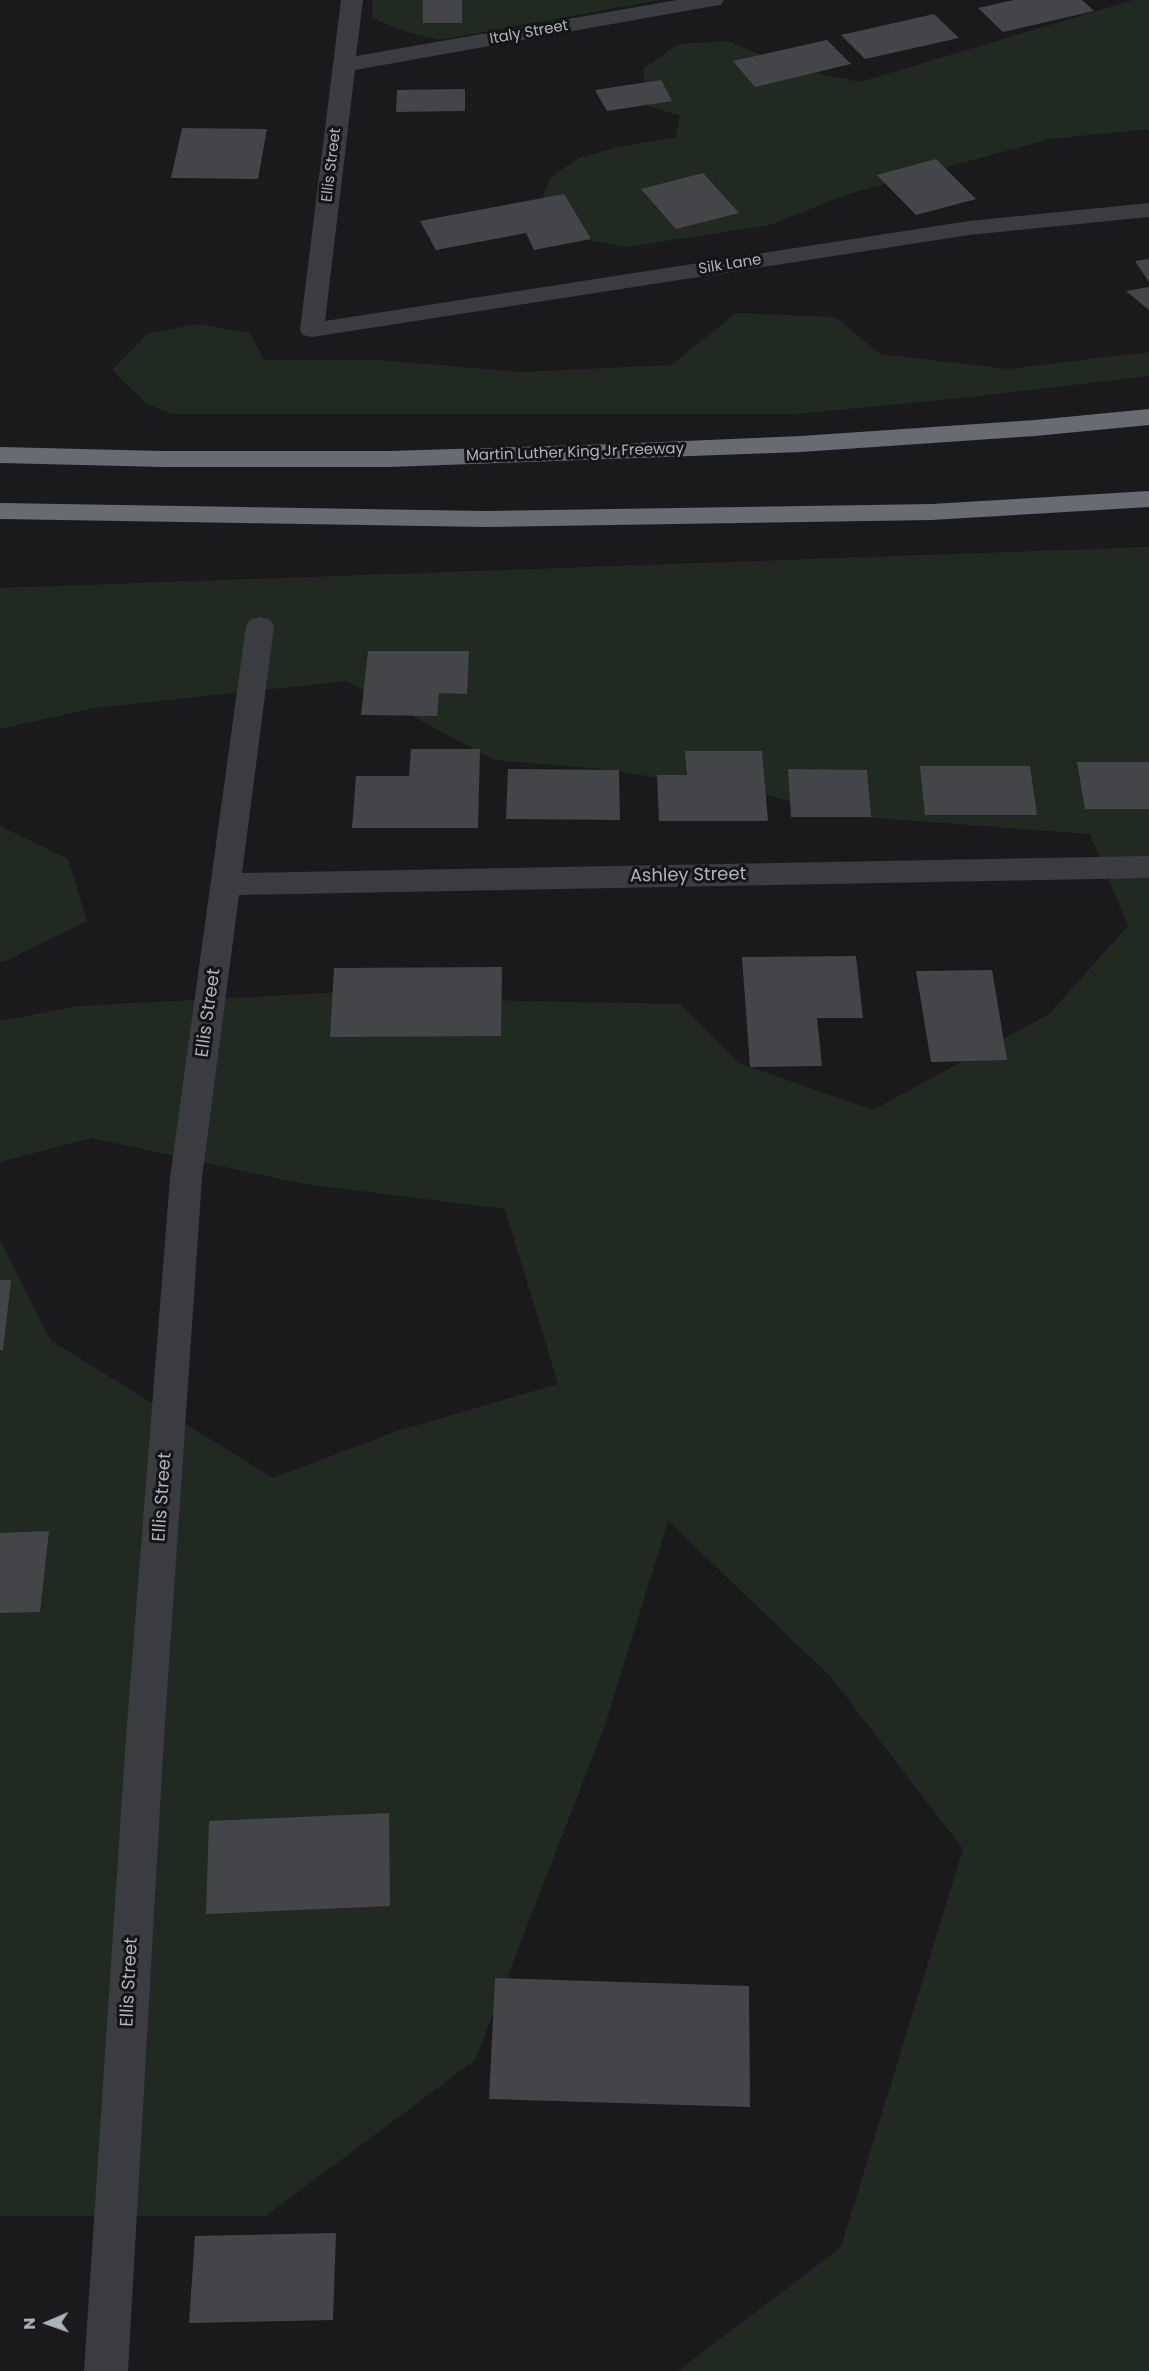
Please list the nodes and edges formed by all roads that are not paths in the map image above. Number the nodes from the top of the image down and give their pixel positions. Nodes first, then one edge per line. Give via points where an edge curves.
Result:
1 (352, 0) edge
2 (713, 0) edge
3 (344, 65) junction
4 (1149, 210) edge
5 (312, 330) joint
6 (1149, 400) edge
7 (1149, 417) edge
8 (801, 444) junction
9 (0, 455) edge
10 (1149, 499) edge
11 (0, 511) edge
12 (260, 626) dead end
13 (1149, 867) edge
14 (226, 884) junction
15 (106, 2371) edge

1 - 3 street, Ellis Street
2 - 3 street, Italy Street
3 - 5 street, Ellis Street
4 - 5 street, Silk Lane via 969,228
6 - 8 highway
7 - 8 highway, Martin Luther King Jr Freeway
8 - 9 highway, Martin Luther King Jr Freeway via 388,459
10 - 11 highway via 932,512 497,519
12 - 14 street, Ellis Street
13 - 14 street, Ashley Street
14 - 15 street, Ellis Street via 186,1178 145,1737

